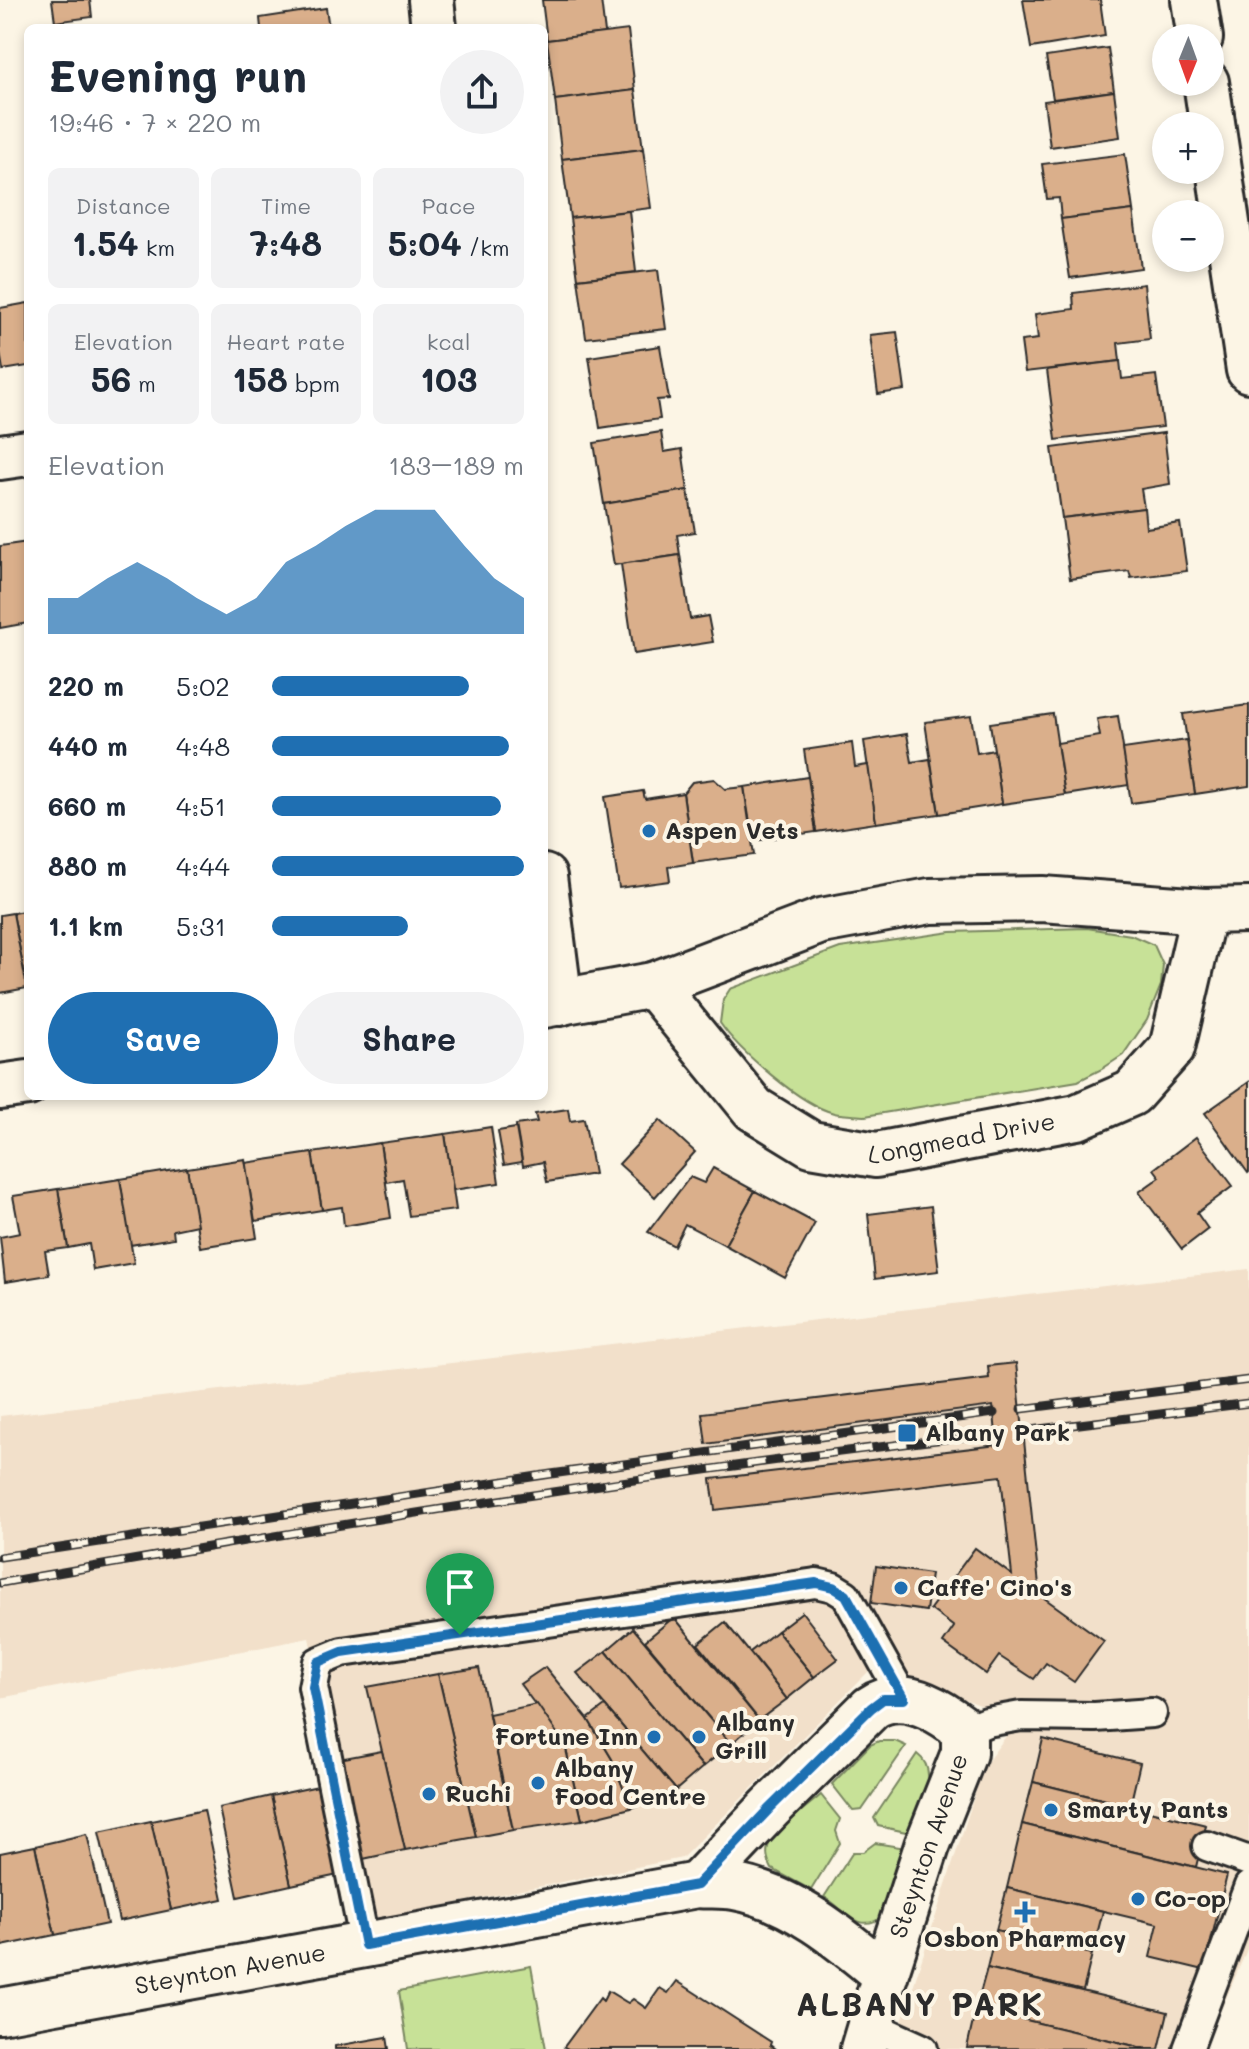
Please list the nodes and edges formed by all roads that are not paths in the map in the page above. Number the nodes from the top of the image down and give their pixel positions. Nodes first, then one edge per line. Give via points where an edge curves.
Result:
1 (431, 0) edge
2 (1194, 0) edge
3 (434, 24) edge
4 (1198, 24) edge
5 (1209, 96) edge
6 (1244, 294) edge
7 (1249, 370) edge
8 (24, 454) edge
9 (0, 457) edge
10 (1249, 910) edge
11 (1204, 911) junction
12 (548, 940) edge
13 (653, 985) junction
14 (552, 1004) edge
15 (24, 1084) edge
16 (0, 1087) edge
17 (904, 1699) junction
18 (1152, 1713) dead end
19 (963, 1732) junction
20 (1207, 1846) dead end
21 (1249, 1861) edge
22 (697, 1885) junction
23 (1249, 1886) edge
24 (365, 1945) junction
25 (885, 1975) junction
26 (0, 2011) edge
27 (866, 2037) edge
28 (923, 2049) edge
29 (1188, 2049) edge

1 - 3 street
2 - 4 street
5 - 6 street
6 - 7 street
8 - 9 street
10 - 11 street
11 - 13 street via 1042,899 930,901 821,921
11 - 13 street, Longmead Drive via 1172,1048 1132,1093 1077,1117 876,1155 811,1144 754,1109
12 - 14 street
13 - 14 street
15 - 16 street
17 - 19 street, Steynton Avenue via 937,1712
17 - 22 street via 883,1699 871,1708
17 - 24 lane via 846,1595 816,1583 342,1652 318,1662 313,1687
18 - 19 lane via 1021,1716
19 - 25 street, Steynton Avenue via 964,1753
20 - 21 lane
22 - 24 street, Steynton Avenue
22 - 25 street, Steynton Avenue via 737,1888 777,1900 806,1915
23 - 29 lane
24 - 26 street, Steynton Avenue
25 - 27 street, Steynton Avenue
27 - 28 lane

